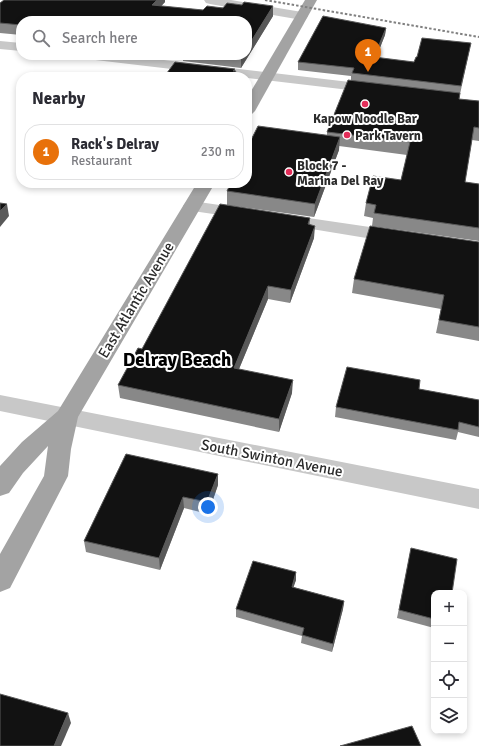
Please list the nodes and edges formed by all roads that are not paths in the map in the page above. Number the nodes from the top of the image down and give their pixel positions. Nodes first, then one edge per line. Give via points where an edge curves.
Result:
1 (210, 0) edge
2 (311, 0) edge
3 (302, 16) junction
4 (0, 45) edge
5 (16, 47) edge
6 (130, 60) edge
7 (233, 72) edge
8 (252, 74) edge
9 (267, 76) junction
10 (386, 91) edge
11 (252, 102) edge
12 (203, 188) edge
13 (192, 206) junction
14 (412, 239) edge
15 (0, 403) edge
16 (66, 416) junction
17 (0, 486) edge
18 (479, 500) edge
19 (0, 580) edge

1 - 3 street
2 - 3 main road
3 - 9 main road
4 - 5 street
6 - 7 street
8 - 9 street
9 - 10 street
9 - 11 main road
12 - 13 main road, East Atlantic Avenue
13 - 14 street
13 - 16 main road, East Atlantic Avenue
15 - 16 street, South Swinton Avenue
16 - 17 main road via 33,444
16 - 18 street, South Swinton Avenue
16 - 19 main road via 56,476

